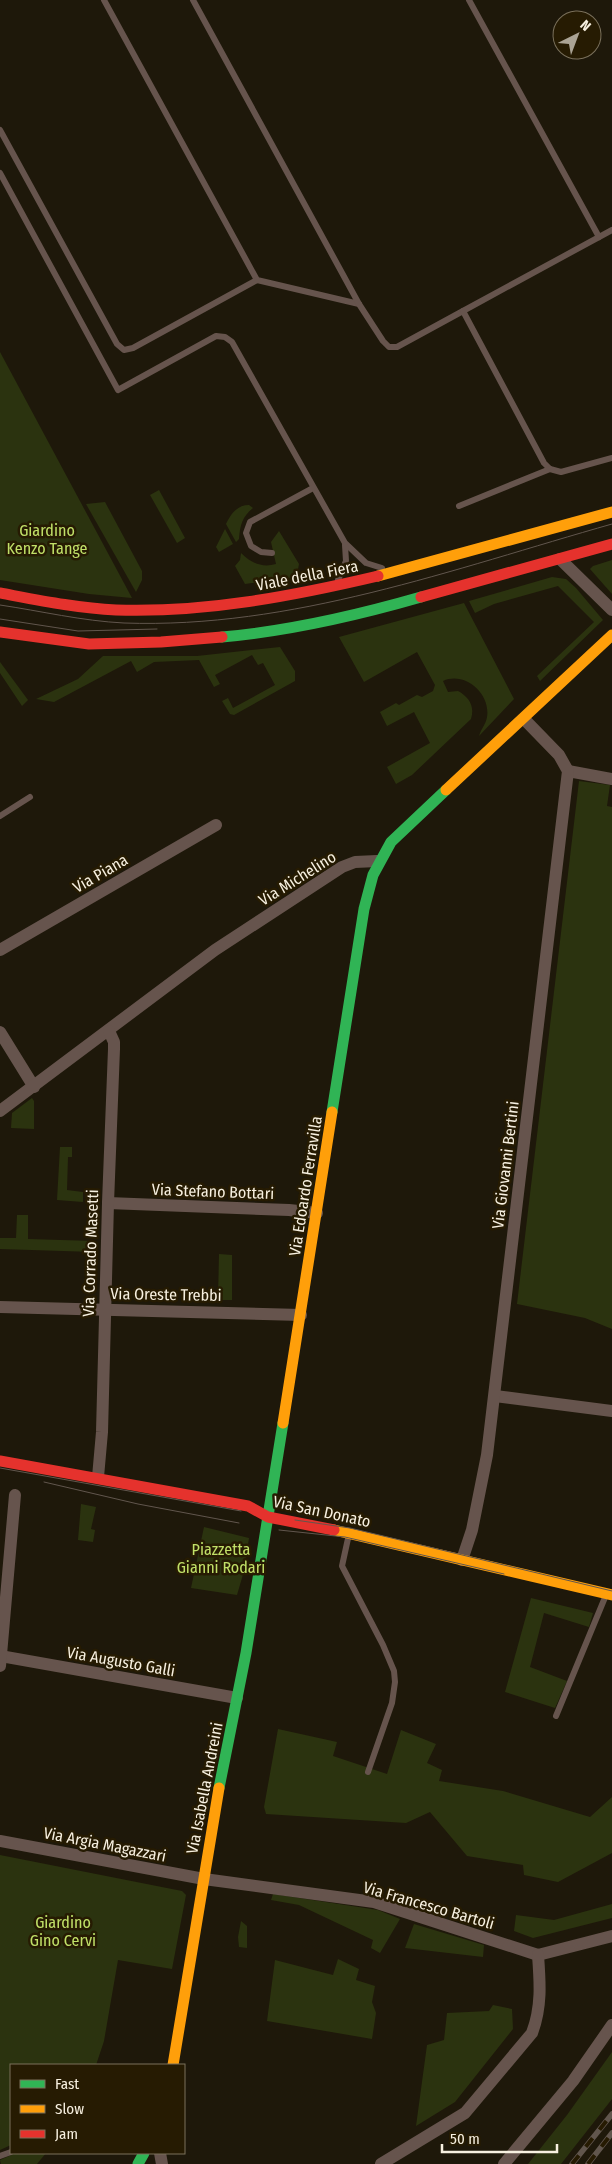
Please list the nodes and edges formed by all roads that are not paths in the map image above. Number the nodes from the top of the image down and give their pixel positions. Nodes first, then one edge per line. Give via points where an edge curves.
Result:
1 (104, 0) edge
2 (193, 0) edge
3 (469, 0) edge
4 (0, 130) edge
5 (0, 173) edge
6 (612, 230) edge
7 (599, 237) junction
8 (257, 280) junction
9 (359, 304) junction
10 (463, 311) junction
11 (612, 458) edge
12 (550, 469) junction
13 (313, 488) junction
14 (459, 506) dead end
15 (612, 512) edge
16 (345, 544) junction
17 (612, 544) edge
18 (272, 553) dead end
19 (560, 559) junction
20 (401, 572) junction
21 (331, 589) junction
22 (0, 593) edge
23 (612, 610) edge
24 (0, 632) edge
25 (612, 635) edge
26 (524, 719) junction
27 (568, 771) junction
28 (612, 779) edge
29 (30, 797) dead end
30 (0, 816) edge
31 (216, 825) dead end
32 (377, 861) junction
33 (0, 950) edge
34 (109, 1031) junction
35 (0, 1032) edge
36 (34, 1087) junction
37 (0, 1111) edge
38 (108, 1203) junction
39 (317, 1213) junction
40 (0, 1307) edge
41 (104, 1310) junction
42 (301, 1315) junction
43 (495, 1396) junction
44 (612, 1411) edge
45 (0, 1461) edge
46 (98, 1477) junction
47 (15, 1495) dead end
48 (268, 1517) junction
49 (350, 1533) junction
50 (462, 1560) junction
51 (609, 1594) edge
52 (0, 1660) edge
53 (237, 1698) junction
54 (556, 1716) dead end
55 (368, 1772) dead end
56 (0, 1841) edge
57 (204, 1880) junction
58 (612, 1936) edge
59 (538, 1955) junction
60 (612, 2025) edge
61 (172, 2064) edge
62 (380, 2164) edge
63 (504, 2164) edge

1 - 8 lane
2 - 9 lane
3 - 7 lane
4 - 8 lane via 117,344 124,350
5 - 13 lane via 118,390 216,336 225,337 232,342
6 - 7 lane
7 - 10 lane
8 - 9 lane
9 - 10 lane via 383,342 390,347 397,347
10 - 12 lane
11 - 12 lane via 561,472
12 - 14 lane
13 - 16 lane
13 - 18 lane via 250,522 246,533 251,546 261,552
15 - 20 main road, Viale della Fiera
16 - 20 lane via 366,563
16 - 21 lane via 345,567
17 - 19 main road
19 - 23 street
19 - 24 main road via 336,620 264,632 161,642 89,644
20 - 21 main road, Viale della Fiera
21 - 22 main road, Viale della Fiera via 236,604 130,610
25 - 26 main road
26 - 27 street via 559,756
26 - 32 main road via 391,842
27 - 28 street
27 - 43 street, Via Giovanni Bertini
29 - 30 lane
31 - 33 street, Via Piana
32 - 34 street, Via Michelino via 349,864 326,877 215,950
32 - 39 main road, Via Edoardo Ferravilla via 367,894
34 - 36 street, Via Michelino
34 - 38 street, Via Corrado Masetti via 114,1049
35 - 36 street
36 - 37 street, Via Michelino
38 - 39 street, Via Stefano Bottari
38 - 41 street, Via Corrado Masetti
39 - 42 main road, Via Edoardo Ferravilla
40 - 41 street, Via Oreste Trebbi
41 - 42 street, Via Oreste Trebbi
41 - 46 street, Via Corrado Masetti
42 - 48 main road, Via Edoardo Ferravilla
43 - 44 street
43 - 50 street, Via Giovanni Bertini via 481,1491
45 - 46 main road, Via San Donato
46 - 48 main road, Via San Donato via 248,1506
47 - 52 street
48 - 49 main road, Via San Donato
48 - 53 main road, Via Isabella Andreini
49 - 50 main road, Via San Donato
49 - 55 lane via 342,1566 383,1645 395,1682 392,1703
50 - 51 main road, Via San Donato
51 - 54 lane, Via San Donato
52 - 53 street, Via Augusto Galli
53 - 57 main road, Via Isabella Andreini
56 - 57 street, Via Argia Magazzari
57 - 59 street, Via Francesco Bartoli via 374,1902
57 - 61 main road, Via Isabella Andreini
58 - 59 street
59 - 62 street via 538,2019 532,2033 465,2113
60 - 63 street via 573,2080

